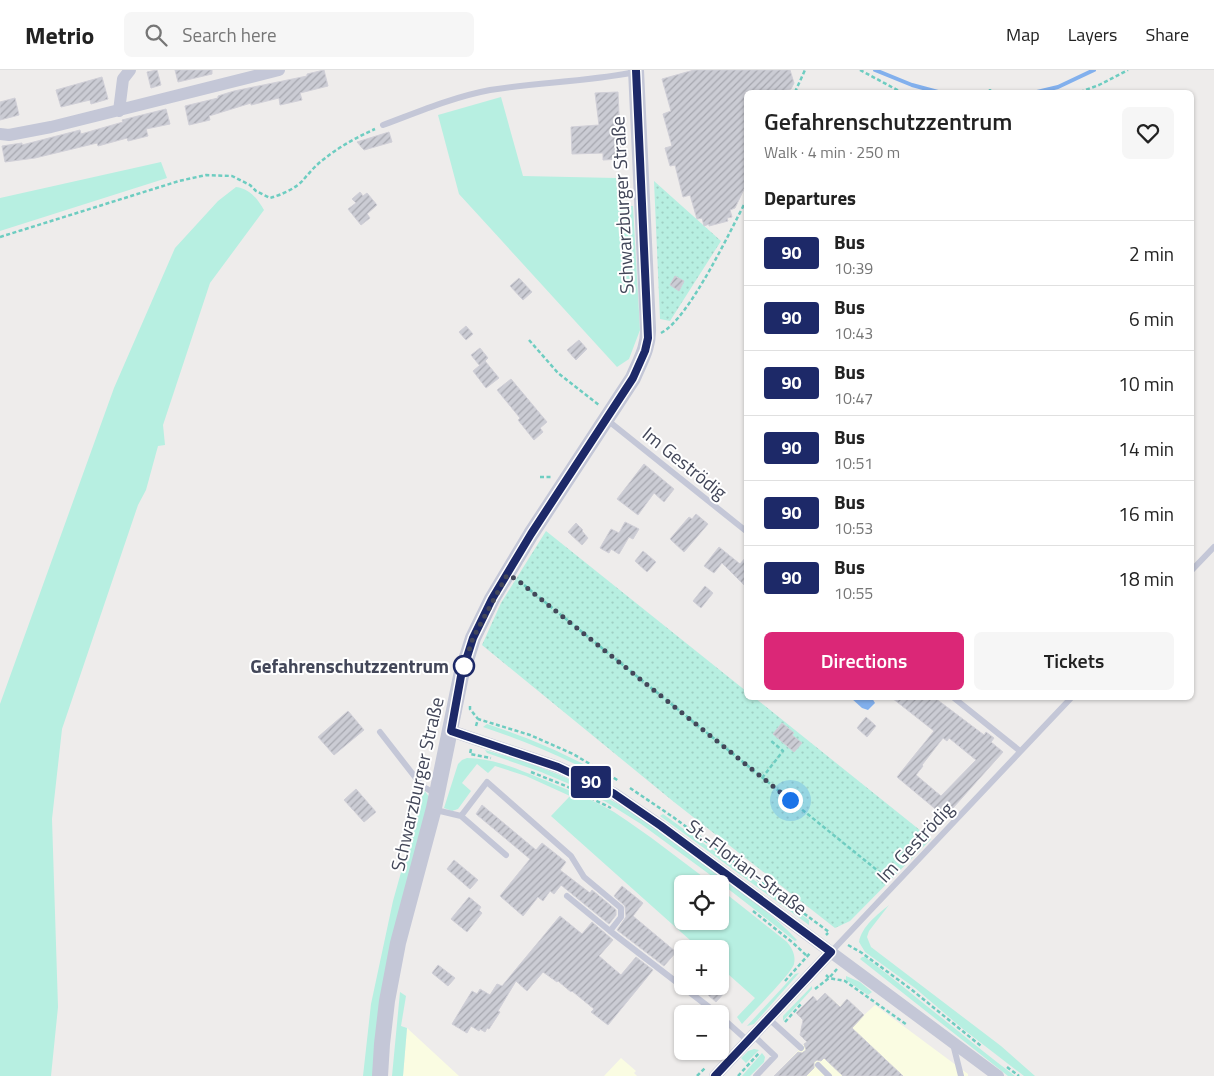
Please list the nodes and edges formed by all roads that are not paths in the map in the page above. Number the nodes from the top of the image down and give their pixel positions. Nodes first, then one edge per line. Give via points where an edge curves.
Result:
1 (130, 70) edge
2 (279, 70) edge
3 (636, 71) edge
4 (119, 111) junction
5 (383, 125) road end
6 (0, 134) edge
7 (608, 415) junction
8 (744, 529) edge
9 (1214, 547) edge
10 (1194, 568) edge
11 (956, 700) edge
12 (1069, 700) edge
13 (451, 731) junction
14 (380, 732) dead end
15 (1020, 751) junction
16 (436, 801) junction
17 (461, 816) junction
18 (506, 855) dead end
19 (567, 896) dead end
20 (610, 931) junction
21 (831, 952) junction
22 (706, 1005) edge
23 (769, 1019) junction
24 (729, 1022) edge
25 (751, 1038) junction
26 (952, 1040) junction
27 (801, 1048) dead end
28 (818, 1065) dead end
29 (380, 1076) edge
30 (715, 1076) edge
31 (756, 1076) edge
32 (830, 1076) edge
33 (961, 1076) edge
34 (998, 1076) edge

1 - 4 street via 124,80
2 - 4 street
3 - 5 lane via 604,78 487,91
3 - 7 street, Schwarzburger Straße via 648,338 633,378
4 - 6 street via 51,127
7 - 8 lane, Im Geströdig
7 - 13 street, Schwarzburger Straße via 531,534 473,638 461,676
9 - 10 lane
11 - 15 lane
12 - 15 lane, Im Geströdig
13 - 16 street, Schwarzburger Straße
13 - 21 street, St.-Florian-Straße via 558,767 613,793
14 - 16 lane
15 - 21 lane, Im Geströdig
16 - 17 lane via 440,812
16 - 29 street, Schwarzburger Straße via 392,972
17 - 18 lane
17 - 20 lane via 487,782 571,856 584,877 621,908 621,917
19 - 20 lane
20 - 22 lane
21 - 23 street
21 - 26 street, St.-Florian-Straße
23 - 25 street
23 - 27 lane
24 - 25 lane
25 - 30 street
25 - 31 lane via 775,1056
26 - 33 lane
26 - 34 street, St.-Florian-Straße
28 - 32 lane

